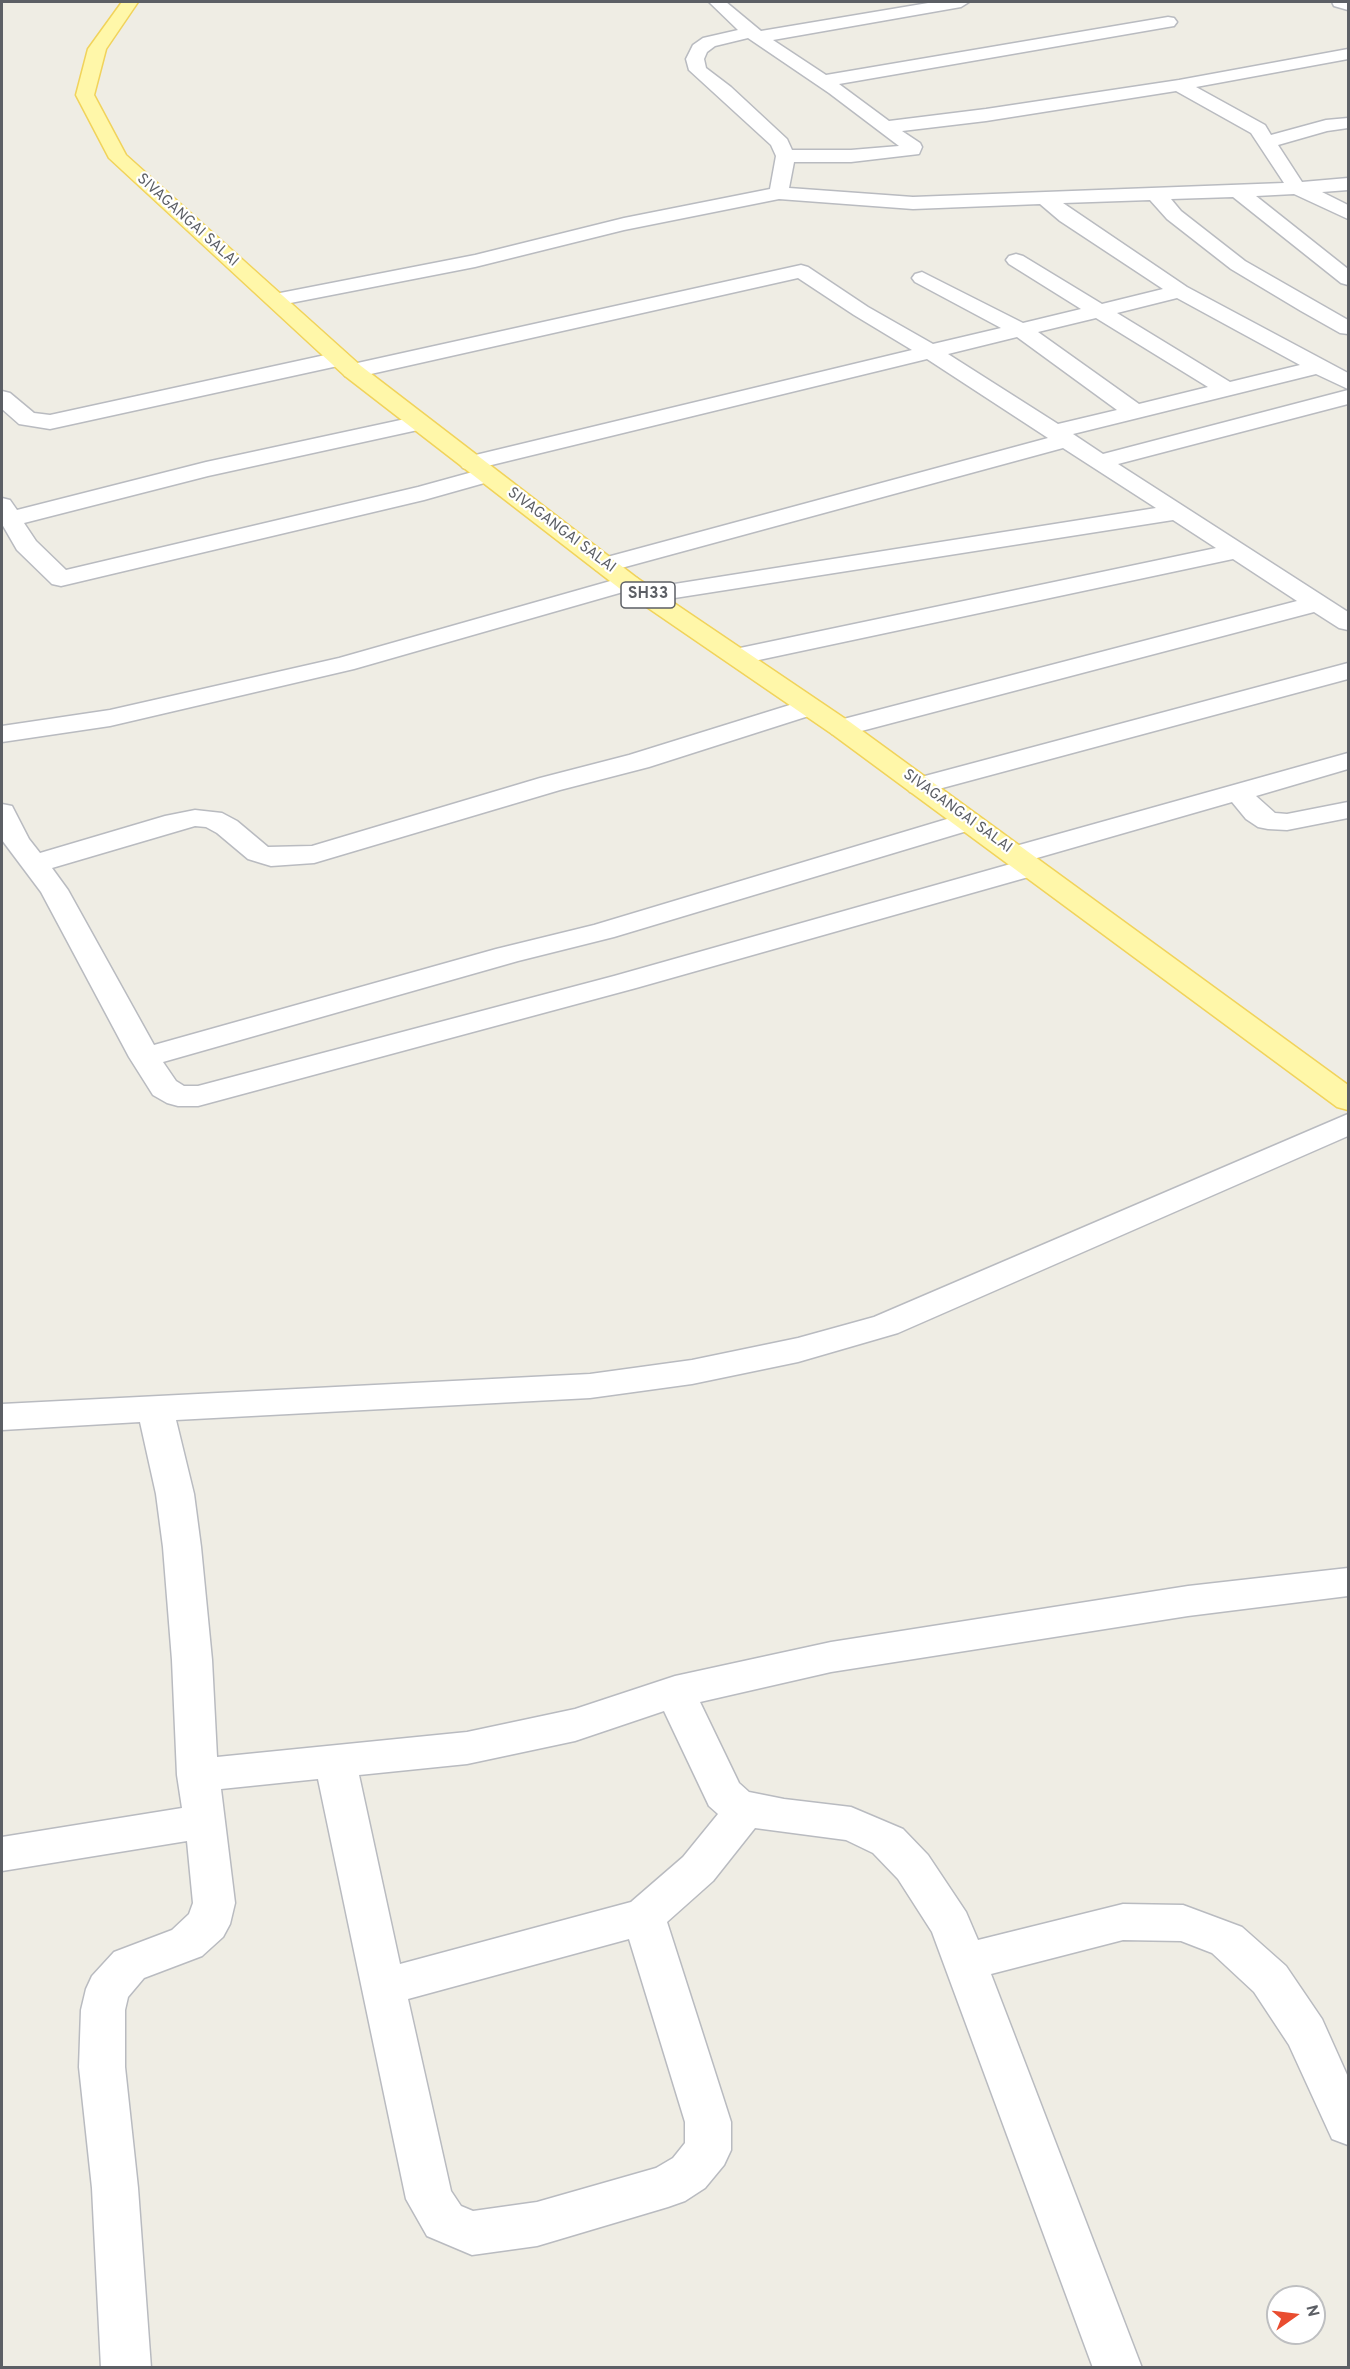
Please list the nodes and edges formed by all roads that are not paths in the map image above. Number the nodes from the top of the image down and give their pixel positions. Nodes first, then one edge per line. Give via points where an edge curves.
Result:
1 (130, 2) edge
2 (718, 2) edge
3 (961, 2) edge
4 (1340, 2) edge
5 (1348, 5) edge
6 (898, 6) edge
7 (1168, 22) dead end
8 (755, 34) junction
9 (1348, 54) edge
10 (823, 81) junction
11 (1179, 85) junction
12 (1348, 123) edge
13 (885, 127) junction
14 (1267, 142) junction
15 (785, 156) junction
16 (1348, 184) edge
17 (1297, 188) junction
18 (1237, 190) junction
19 (779, 193) junction
20 (1155, 193) junction
21 (1045, 198) junction
22 (1348, 213) edge
23 (1016, 260) dead end
24 (922, 278) dead end
25 (1348, 279) edge
26 (1180, 291) junction
27 (275, 300) junction
28 (1100, 310) junction
29 (1348, 328) edge
30 (1021, 330) junction
31 (931, 351) junction
32 (346, 365) junction
33 (1320, 366) junction
34 (1348, 382) edge
35 (1227, 389) junction
36 (1348, 397) edge
37 (2, 398) edge
38 (1134, 412) junction
39 (27, 419) junction
40 (419, 423) junction
41 (2, 425) edge
42 (1061, 436) junction
43 (1101, 462) junction
44 (479, 469) junction
45 (6, 512) edge
46 (1178, 512) junction
47 (1238, 551) junction
48 (605, 565) junction
49 (639, 589) junction
50 (1319, 603) junction
51 (1348, 622) edge
52 (740, 657) junction
53 (1348, 671) edge
54 (809, 707) junction
55 (841, 728) junction
56 (2, 734) edge
57 (1348, 760) edge
58 (920, 786) junction
59 (1238, 792) junction
60 (1348, 810) edge
61 (2, 812) edge
62 (967, 822) junction
63 (1022, 862) junction
64 (33, 864) junction
65 (145, 1057) junction
66 (1348, 1100) edge
67 (1348, 1124) edge
68 (155, 1409) junction
69 (2, 1417) edge
70 (1348, 1582) edge
71 (675, 1692) junction
72 (335, 1761) junction
73 (198, 1775) junction
74 (746, 1809) junction
75 (205, 1821) junction
76 (2, 1854) edge
77 (644, 1917) junction
78 (964, 1962) junction
79 (383, 1987) junction
80 (1348, 2126) edge
81 (126, 2367) edge
82 (1118, 2367) edge

1 - 27 main road, SIVAGANGAI SALAI / SH33 via 97,49 85,95 118,158
2 - 8 street
3 - 6 street
4 - 5 street
6 - 8 street
7 - 10 street
8 - 10 street
8 - 15 street via 709,42 699,49 695,59 698,69 770,132
9 - 11 street
10 - 13 street
11 - 13 street
11 - 14 street via 1258,129
12 - 14 street
13 - 15 street via 912,150 851,156
14 - 17 street
15 - 19 street
16 - 17 street
17 - 18 street
17 - 22 street
18 - 20 street
18 - 25 street
19 - 21 street via 913,203
19 - 27 street via 624,224 475,261
20 - 21 street
20 - 29 street via 1174,215 1239,265
21 - 26 street
23 - 28 street
24 - 30 street
26 - 28 street
26 - 33 street
27 - 32 main road, SIVAGANGAI SALAI / SH33
28 - 30 street
28 - 35 street
30 - 31 street
30 - 38 street
31 - 32 street via 801,271
31 - 42 street
31 - 44 street
32 - 39 street via 50,423
32 - 40 main road, SIVAGANGAI SALAI / SH33
33 - 34 street
33 - 35 street
35 - 38 street
36 - 43 street
37 - 39 street
38 - 42 street
39 - 41 street
40 - 44 main road, SIVAGANGAI SALAI / SH33
40 - 45 street
42 - 43 street
42 - 48 street
43 - 46 street
44 - 45 street via 424,493 61,579 26,545
44 - 48 main road, SIVAGANGAI SALAI / SH33
46 - 47 street
46 - 49 street
47 - 50 street
47 - 52 street
48 - 49 main road, SIVAGANGAI SALAI / SH33
49 - 52 main road, SIVAGANGAI SALAI / SH33
49 - 56 street via 345,664 110,718
50 - 51 street
50 - 55 street
52 - 54 main road, SIVAGANGAI SALAI / SH33
53 - 58 street
54 - 55 main road, SIVAGANGAI SALAI / SH33
54 - 64 street via 639,761 314,854 271,857 212,819 195,818
55 - 58 main road, SIVAGANGAI SALAI / SH33
57 - 59 street
58 - 62 main road, SIVAGANGAI SALAI / SH33
59 - 60 street via 1268,821 1287,822
59 - 63 street
61 - 64 street
62 - 63 main road, SIVAGANGAI SALAI / SH33
62 - 65 street via 604,931
63 - 65 street via 625,982 225,1090 178,1096 164,1088
63 - 66 main road, SIVAGANGAI SALAI / SH33
64 - 65 street via 54,890
67 - 68 street via 886,1325 798,1350 692,1372 590,1386
68 - 69 street
68 - 73 street via 175,1494 182,1547
70 - 71 street via 1188,1600 831,1657
71 - 72 street via 575,1725 467,1748
71 - 74 street via 724,1794
72 - 73 street
72 - 79 street
73 - 75 street
74 - 77 street via 698,1869
74 - 78 street via 851,1824 888,1841 913,1867 951,1925
75 - 76 street
75 - 81 street via 214,1903 208,1924 187,1943 129,1965 108,1989 103,2010 102,2067 115,2188
77 - 79 street
77 - 79 street via 708,2122 708,2150 689,2173 668,2186 537,2224 472,2233 444,2221 429,2199
78 - 80 street via 1123,1922 1183,1923 1227,1940 1269,1979 1306,2032
78 - 82 street

